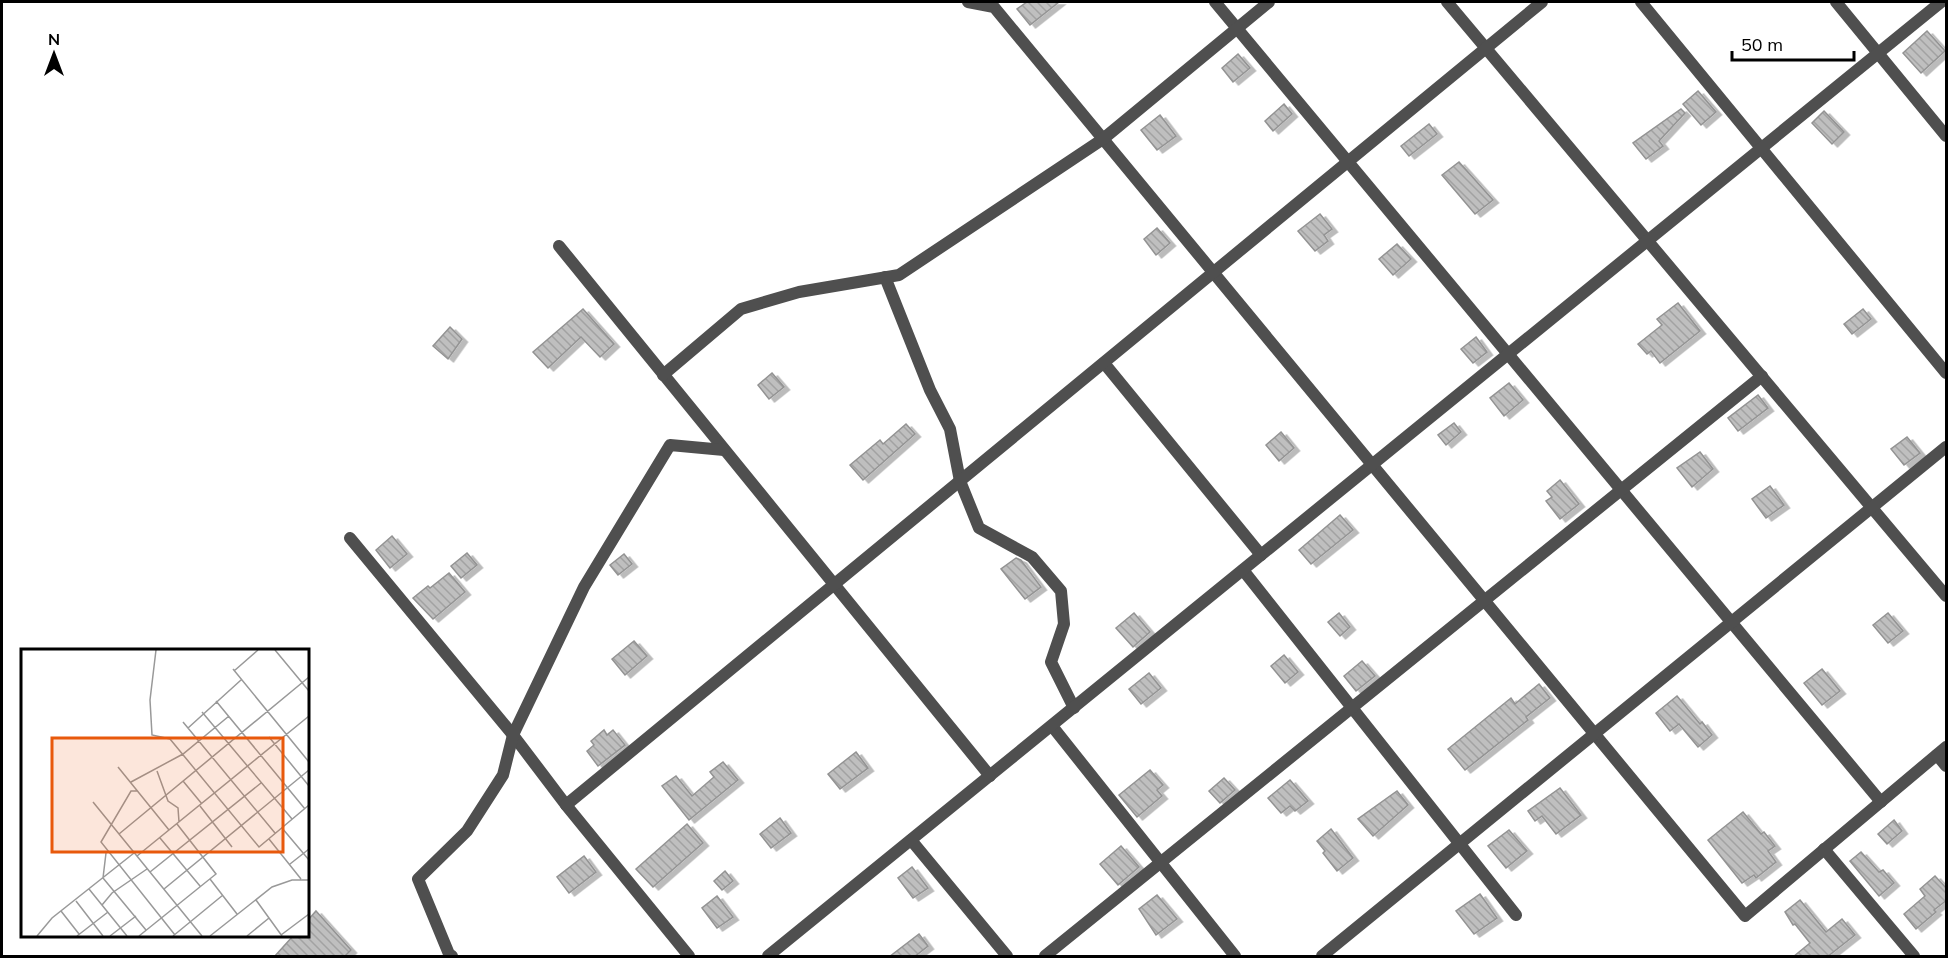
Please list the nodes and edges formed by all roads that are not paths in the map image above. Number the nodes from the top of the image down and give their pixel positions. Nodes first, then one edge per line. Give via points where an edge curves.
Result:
1 (968, 2) edge
2 (1215, 2) edge
3 (1269, 2) edge
4 (1447, 2) edge
5 (1542, 2) edge
6 (1641, 2) edge
7 (1836, 2) edge
8 (1941, 2) edge
9 (1237, 28) junction
10 (1486, 48) junction
11 (1878, 52) junction
12 (1947, 136) edge
13 (1102, 138) junction
14 (1761, 148) junction
15 (1348, 161) junction
16 (1647, 240) junction
17 (559, 246) dead end
18 (1213, 273) junction
19 (885, 277) junction
20 (1508, 354) junction
21 (1104, 363) junction
22 (1947, 373) edge
23 (663, 375) junction
24 (1762, 376) junction
25 (1947, 447) edge
26 (724, 450) junction
27 (1372, 465) junction
28 (960, 481) junction
29 (1621, 490) junction
30 (1872, 508) junction
31 (350, 538) dead end
32 (1261, 555) junction
33 (1243, 570) junction
34 (834, 585) junction
35 (1947, 596) edge
36 (1484, 601) junction
37 (1732, 622) junction
38 (1352, 707) junction
39 (1074, 708) junction
40 (1052, 726) junction
41 (1595, 734) junction
42 (513, 735) junction
43 (1942, 751) edge
44 (1947, 766) edge
45 (990, 776) junction
46 (1881, 802) junction
47 (566, 806) junction
48 (911, 840) junction
49 (1460, 844) junction
50 (1824, 849) junction
51 (1160, 862) junction
52 (1516, 915) dead end
53 (452, 957) edge
54 (689, 957) edge
55 (768, 957) edge
56 (1007, 957) edge
57 (1044, 957) edge
58 (1235, 957) edge
59 (1322, 957) edge
60 (1914, 957) edge

1 - 13 street via 994,8
2 - 9 street
3 - 9 street
4 - 10 street
5 - 10 street
6 - 14 street
7 - 11 street
8 - 11 street
9 - 13 street
9 - 15 street
10 - 15 street
10 - 16 street
11 - 12 street
11 - 14 street
13 - 18 street
13 - 19 street via 899,275
14 - 16 street
14 - 22 street
15 - 18 street
15 - 20 street
16 - 20 street
16 - 24 street
17 - 23 street
18 - 21 street
18 - 27 street
19 - 23 street via 799,292 741,309
19 - 28 street via 930,390 950,429
20 - 27 street
20 - 29 street
21 - 28 street
21 - 32 street
23 - 26 street
24 - 29 street
24 - 30 street
25 - 30 street
26 - 34 street
26 - 42 street via 670,445 584,587
27 - 32 street
27 - 36 street
28 - 34 street
28 - 39 street via 980,528 1032,556 1061,591 1064,624 1051,662
29 - 36 street
29 - 37 street
30 - 35 street
30 - 37 street
31 - 42 street
32 - 33 street
33 - 38 street
33 - 39 street
34 - 45 street
34 - 47 street
36 - 38 street
36 - 41 street
37 - 41 street
37 - 46 street
38 - 49 street
38 - 51 street
39 - 40 street
40 - 45 street
40 - 51 street
41 - 49 street
41 - 50 street via 1745,916
42 - 47 street
42 - 53 street via 503,775 467,831 418,879
43 - 44 street
43 - 46 street
45 - 48 street
46 - 50 street
47 - 54 street
48 - 55 street
48 - 56 street
49 - 52 street
49 - 59 street
50 - 60 street
51 - 57 street
51 - 58 street

